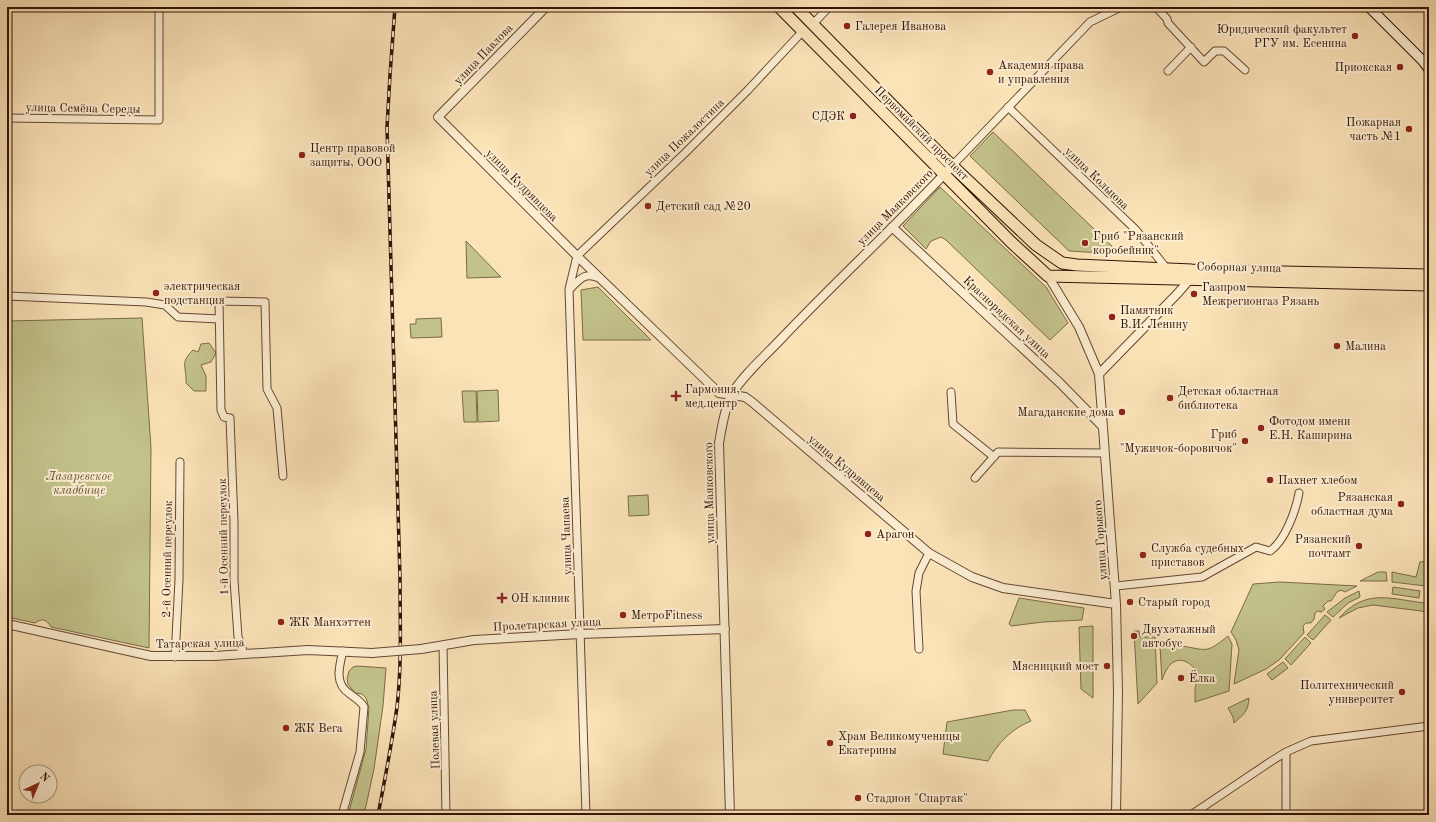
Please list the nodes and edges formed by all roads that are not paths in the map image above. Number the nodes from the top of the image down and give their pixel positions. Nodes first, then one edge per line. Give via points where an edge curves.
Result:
1 (159, 7) edge
2 (546, 7) edge
3 (779, 7) edge
4 (796, 7) edge
5 (829, 7) edge
6 (1156, 7) edge
7 (1369, 7) edge
8 (1119, 8) edge
9 (813, 24) junction
10 (804, 31) junction
11 (1191, 47) junction
12 (1429, 69) edge
13 (1245, 70) dead end
14 (1168, 71) dead end
15 (1008, 107) junction
16 (438, 117) joint
17 (7, 118) edge
18 (949, 170) junction
19 (892, 227) junction
20 (577, 256) junction
21 (1062, 263) joint
22 (590, 269) junction
23 (1166, 269) junction
24 (573, 274) junction
25 (1429, 275) edge
26 (1048, 276) junction
27 (600, 279) junction
28 (1190, 279) junction
29 (1429, 285) edge
30 (570, 289) junction
31 (7, 296) edge
32 (219, 319) junction
33 (1099, 374) junction
34 (951, 392) dead end
35 (732, 395) junction
36 (1103, 427) junction
37 (1105, 453) junction
38 (994, 457) junction
39 (180, 462) dead end
40 (283, 476) dead end
41 (975, 478) dead end
42 (1299, 493) dead end
43 (930, 553) junction
44 (1116, 586) junction
45 (1116, 604) junction
46 (7, 624) edge
47 (725, 628) junction
48 (580, 634) junction
49 (443, 645) junction
50 (919, 649) dead end
51 (343, 651) junction
52 (372, 653) joint
53 (244, 654) junction
54 (175, 657) junction
55 (1429, 726) edge
56 (1286, 752) junction
57 (342, 815) edge
58 (446, 815) edge
59 (586, 815) edge
60 (730, 815) edge
61 (1116, 815) edge
62 (1191, 815) edge
63 (1286, 815) edge

1 - 17 street, улица Семёна Середы via 159,120
2 - 16 street, улица Павлова
3 - 10 main road, Первомайский проспект
4 - 9 main road, Первомайский проспект
5 - 9 street
6 - 11 street
7 - 12 main road
8 - 15 street via 1090,22
9 - 18 main road, Первомайский проспект
10 - 18 main road, Первомайский проспект
10 - 20 street, улица Пожалостина via 684,154
11 - 13 street via 1204,62 1215,51 1224,51
11 - 14 street
15 - 18 street
15 - 23 street, улица Кольцова via 1136,230
16 - 20 street, улица Кудрявцева
18 - 19 street, улица Маяковского
18 - 21 main road, Первомайский проспект via 1036,245
18 - 26 main road, Первомайский проспект via 1011,242
19 - 35 street, улица Маяковского via 799,320
19 - 36 street, Краснорядская улица via 1060,383
20 - 22 street, улица Кудрявцева
20 - 24 street, улица Чапаева
21 - 23 main road, Соборная улица
22 - 24 street via 582,267
22 - 27 street, улица Кудрявцева
23 - 25 main road, Соборная улица
24 - 30 street, улица Чапаева
26 - 28 main road, Соборная улица
26 - 33 street, улица Горького via 1079,327
27 - 30 street via 593,276 581,278
27 - 35 street, улица Кудрявцева via 719,393
28 - 29 main road, Соборная улица
28 - 33 street
30 - 48 street, улица Чапаева
31 - 32 street via 146,302 165,305 178,317
32 - 40 street via 219,301 265,302 268,389 277,408
32 - 53 street, 1-й Осенний переулок via 220,410 224,417 230,418 234,580 238,637
33 - 36 street, улица Горького
34 - 38 street via 953,424
35 - 43 street, улица Кудрявцева via 745,397 752,402
35 - 47 street, улица Маяковского via 723,420 719,443
36 - 37 street, улица Горького
37 - 38 street via 998,452
37 - 44 street, улица Горького
38 - 41 street
39 - 54 street, 2-й Осенний переулок via 179,580
42 - 44 street via 1296,510 1277,546 1270,551 1256,547 1202,578
43 - 45 street, улица Кудрявцева via 972,577 1003,588
43 - 50 street via 919,573 916,591
44 - 45 street, улица Горького
45 - 61 street, улица Горького
46 - 54 street, Татарская улица via 151,656
47 - 48 street, Пролетарская улица
47 - 60 street, улица Маяковского
48 - 49 street, Пролетарская улица via 474,640
48 - 59 street, улица Чапаева
49 - 52 street, Пролетарская улица, bridge
49 - 58 street, Полевая улица
51 - 52 street, Татарская улица
51 - 53 street, Татарская улица via 308,650
51 - 57 street via 339,667 340,682 345,691 364,707 360,752
53 - 54 street, Татарская улица
55 - 56 street via 1310,741
56 - 62 street
56 - 63 street

